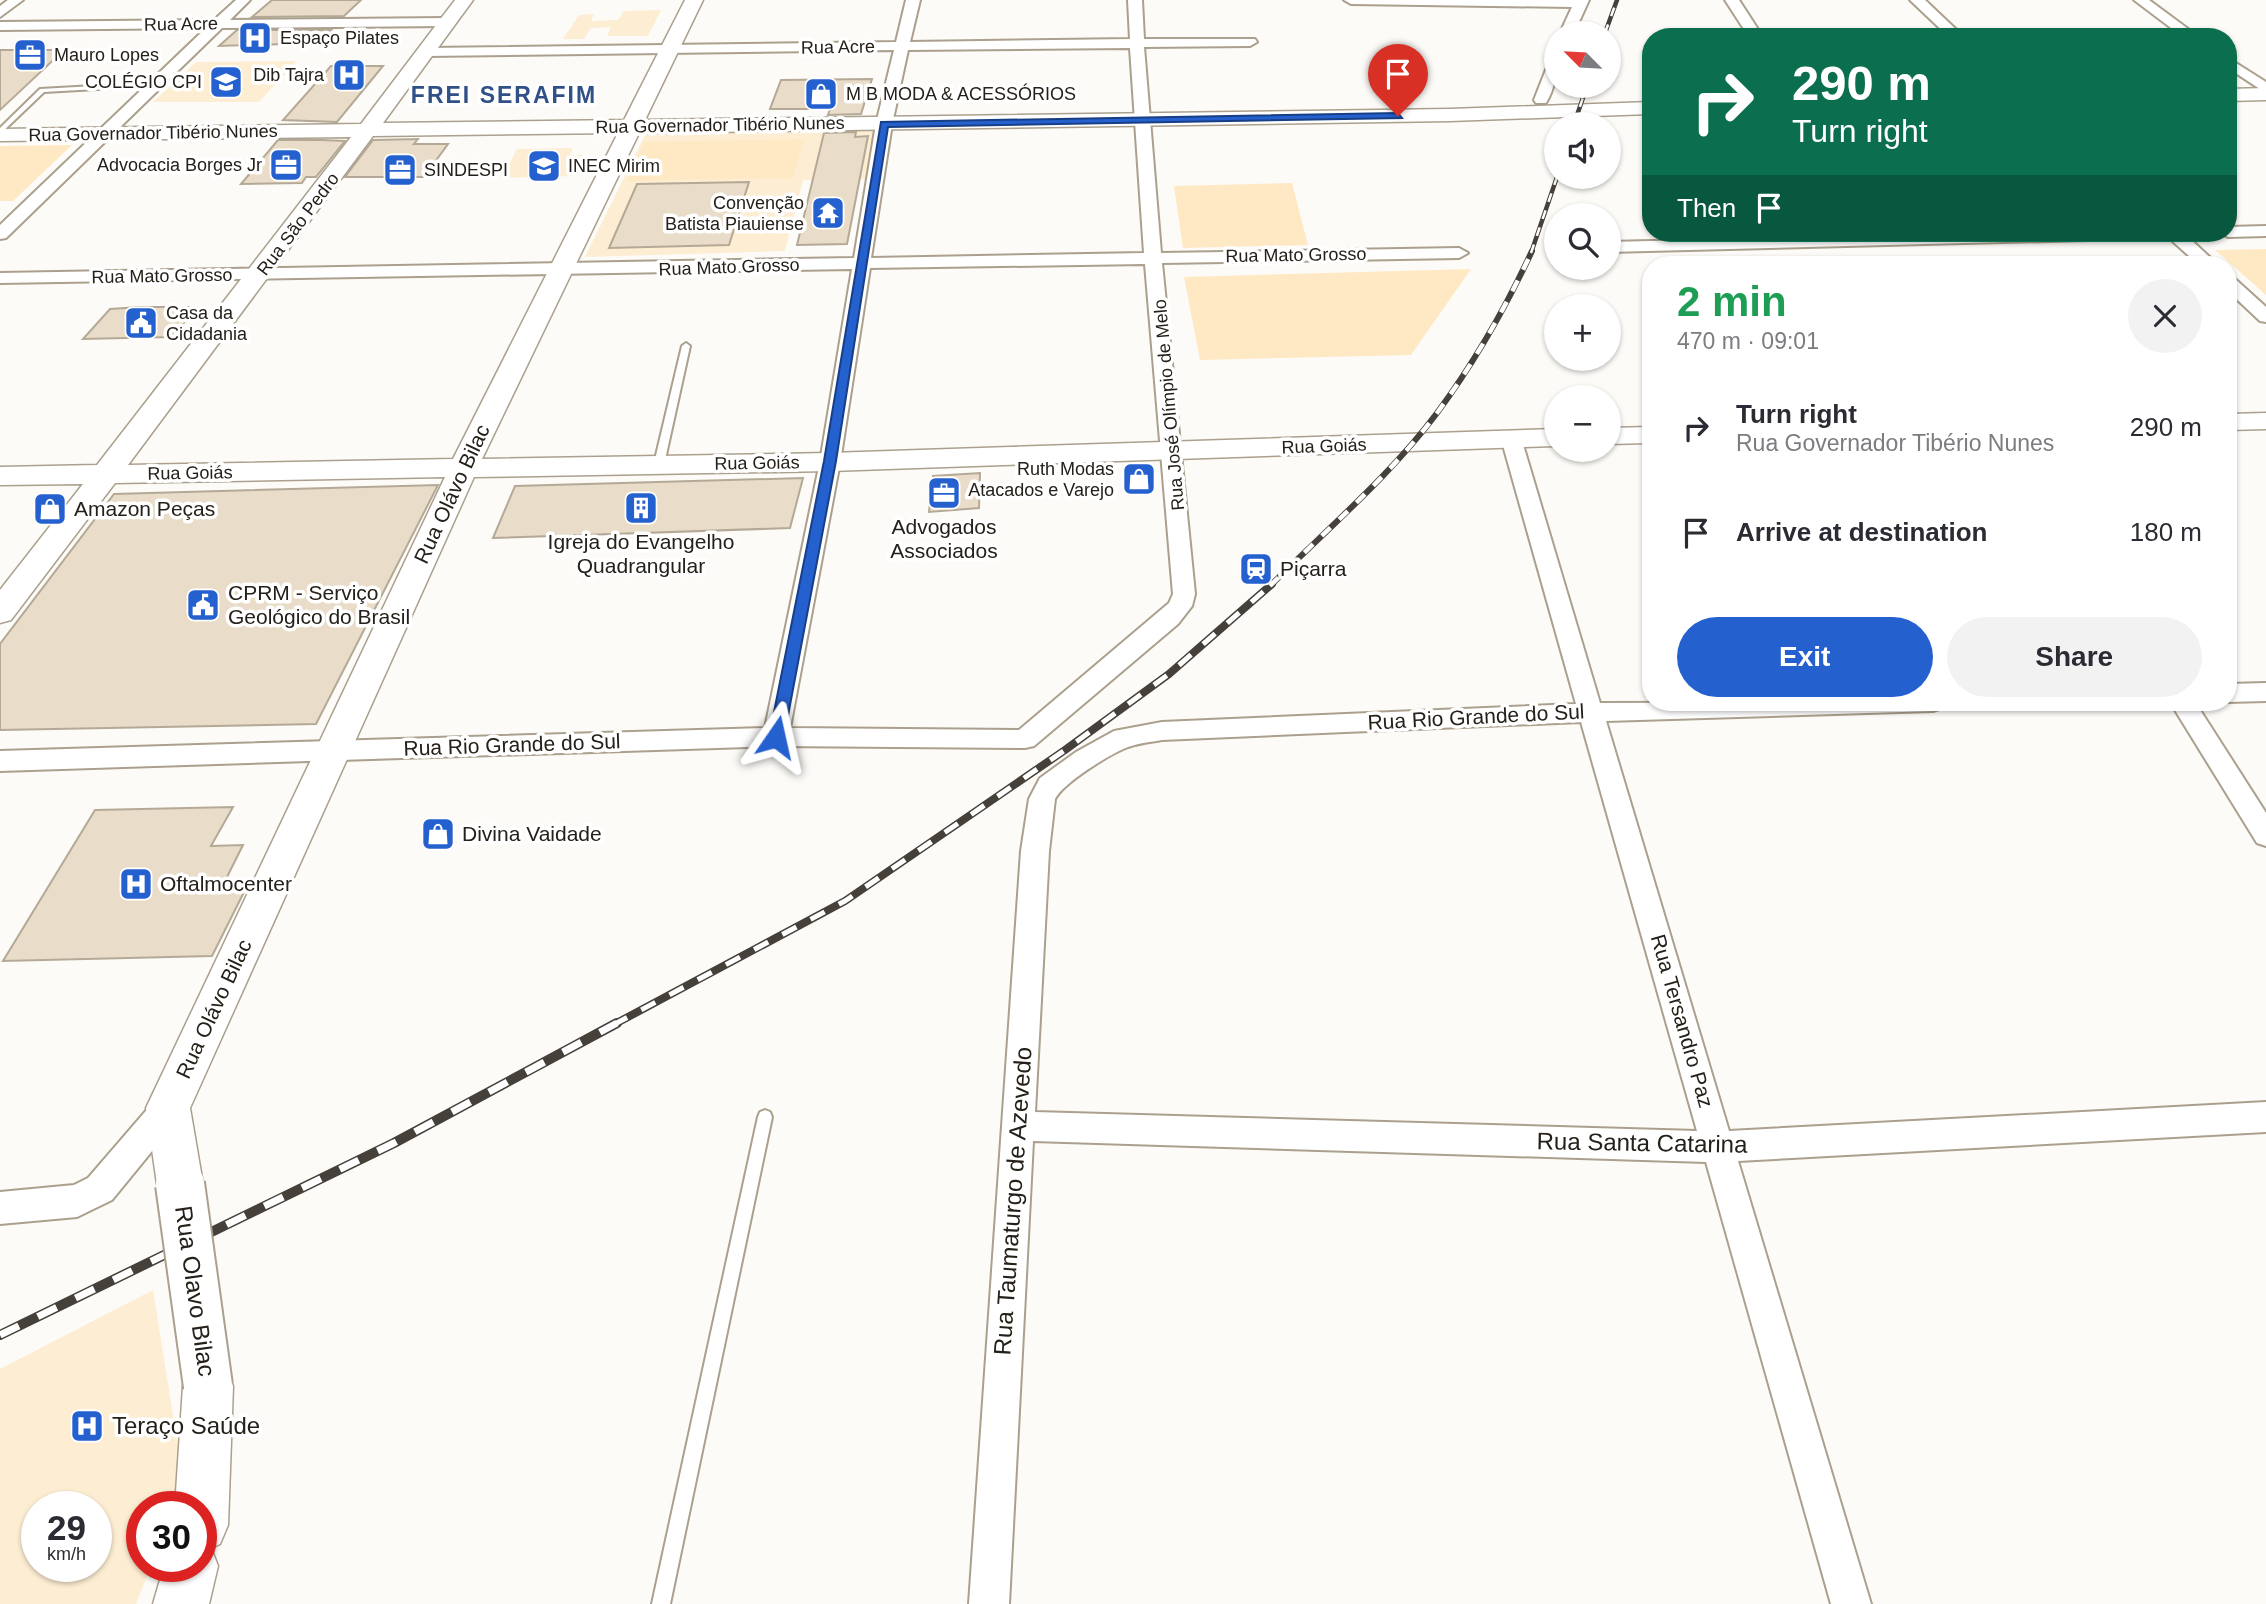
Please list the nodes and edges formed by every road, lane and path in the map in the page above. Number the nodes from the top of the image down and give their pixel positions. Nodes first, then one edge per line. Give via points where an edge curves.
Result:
1 (16, 0) edge
2 (243, 0) edge
3 (464, 0) edge
4 (694, 0) edge
5 (913, 0) edge
6 (1135, 0) edge
7 (1352, 0) edge
8 (1732, 0) edge
9 (1917, 0) edge
10 (2141, 0) edge
11 (1581, 2) edge
12 (0, 13) edge
13 (1572, 21) edge
14 (447, 22) junction
15 (219, 23) junction
16 (0, 26) edge
17 (1750, 28) edge
18 (1947, 28) edge
19 (2180, 28) edge
20 (1250, 42) dead end
21 (1136, 43) junction
22 (902, 46) junction
23 (669, 50) junction
24 (427, 52) junction
25 (2237, 69) edge
26 (113, 87) dead end
27 (1544, 92) edge
28 (2266, 92) edge
29 (2237, 94) edge
30 (1541, 100) dead end
31 (1642, 108) edge
32 (1139, 118) junction
33 (884, 124) junction
34 (634, 126) junction
35 (368, 131) junction
36 (0, 133) edge
37 (104, 134) junction
38 (2266, 231) edge
39 (2237, 232) edge
40 (0, 234) edge
41 (1891, 242) edge
42 (2183, 242) edge
43 (1621, 247) edge
44 (1459, 253) dead end
45 (2199, 256) edge
46 (1155, 258) junction
47 (860, 263) junction
48 (562, 270) junction
49 (260, 274) junction
50 (0, 278) edge
51 (2237, 290) edge
52 (2266, 317) edge
53 (686, 346) dead end
54 (2266, 421) edge
55 (2237, 422) edge
56 (1642, 435) edge
57 (1621, 436) edge
58 (1544, 437) edge
59 (1511, 438) junction
60 (1175, 452) junction
61 (830, 461) junction
62 (659, 464) junction
63 (465, 468) junction
64 (107, 475) junction
65 (0, 476) edge
66 (0, 612) edge
67 (2266, 692) edge
68 (2237, 693) edge
69 (1642, 711) edge
70 (2188, 711) edge
71 (1592, 712) junction
72 (776, 737) junction
73 (1025, 739) joint
74 (332, 750) junction
75 (0, 761) edge
76 (1042, 799) joint
77 (2266, 835) edge
78 (168, 1108) junction
79 (765, 1117) dead end
80 (2266, 1117) edge
81 (1017, 1126) junction
82 (1718, 1147) junction
83 (0, 1208) edge
84 (203, 1491) edge
85 (187, 1582) edge
86 (181, 1604) edge
87 (661, 1604) edge
88 (989, 1604) edge
89 (1851, 1604) edge

1 - 12 street
2 - 15 street
3 - 14 street, Rua São Pedro
4 - 23 street, Rua Olávo Bilac
5 - 22 street
6 - 21 street, Rua José Olímpio de Melo
7 - 11 street
8 - 17 street
9 - 18 street
10 - 19 street
11 - 13 street
14 - 15 street, Rua Acre
14 - 24 street, Rua São Pedro
15 - 16 street, Rua Acre
15 - 37 street
20 - 21 street, Rua Acre
21 - 22 street, Rua Acre
21 - 32 street, Rua José Olímpio de Melo
22 - 23 street, Rua Acre
22 - 33 street
23 - 24 street, Rua Acre
23 - 34 street, Rua Olávo Bilac
24 - 35 street, Rua São Pedro
25 - 28 street
26 - 36 lane via 42,90
27 - 30 street
28 - 29 street
31 - 32 street, Rua Governador Tibério Nunes via 1450,116
32 - 33 street, Rua Governador Tibério Nunes
32 - 46 street, Rua José Olímpio de Melo
33 - 34 street, Rua Governador Tibério Nunes
33 - 47 street
34 - 35 street, Rua Governador Tibério Nunes
34 - 48 street, Rua Olávo Bilac
35 - 37 street, Rua Governador Tibério Nunes
35 - 49 street, Rua São Pedro
36 - 37 street, Rua Governador Tibério Nunes
37 - 40 street
38 - 39 street
41 - 43 street
42 - 45 street
44 - 46 street, Rua Mato Grosso
46 - 47 street, Rua Mato Grosso
46 - 60 street, Rua José Olímpio de Melo
47 - 48 street, Rua Mato Grosso
47 - 61 street
48 - 49 street, Rua Mato Grosso
48 - 63 street, Rua Olávo Bilac
49 - 50 street, Rua Mato Grosso
49 - 64 street, Rua São Pedro
51 - 52 street
53 - 62 lane
54 - 55 street
56 - 57 street
58 - 59 street, Rua Goiás
59 - 60 street, Rua Goiás
59 - 71 street, Rua Tersandro Paz
60 - 61 street, Rua Goiás
60 - 73 street, Rua José Olímpio de Melo via 1184,594 1180,606
61 - 62 street, Rua Goiás
61 - 72 street
62 - 63 street, Rua Goiás
63 - 64 street, Rua Goiás
63 - 74 street, Rua Olávo Bilac
64 - 65 street, Rua Goiás
64 - 66 street, Rua São Pedro
67 - 68 street
69 - 71 street, Rua Rio Grande do Sul
70 - 77 street
71 - 76 street, Rua Rio Grande do Sul via 1162,731 1123,738 1106,747 1057,779
71 - 82 street, Rua Tersandro Paz
72 - 73 street, Rua Rio Grande do Sul
72 - 74 street, Rua Rio Grande do Sul
74 - 75 street, Rua Rio Grande do Sul
74 - 78 street, Rua Olávo Bilac
76 - 81 street, Rua Taumaturgo de Azevedo
78 - 83 street via 100,1189 77,1201
78 - 84 street, Rua Olavo Bilac, bridge via 208,1386
79 - 87 lane
80 - 82 street, Rua Santa Catarina
81 - 82 street, Rua Santa Catarina
81 - 88 street, Rua Taumaturgo de Azevedo
82 - 89 street, Rua Tersandro Paz
85 - 86 street

